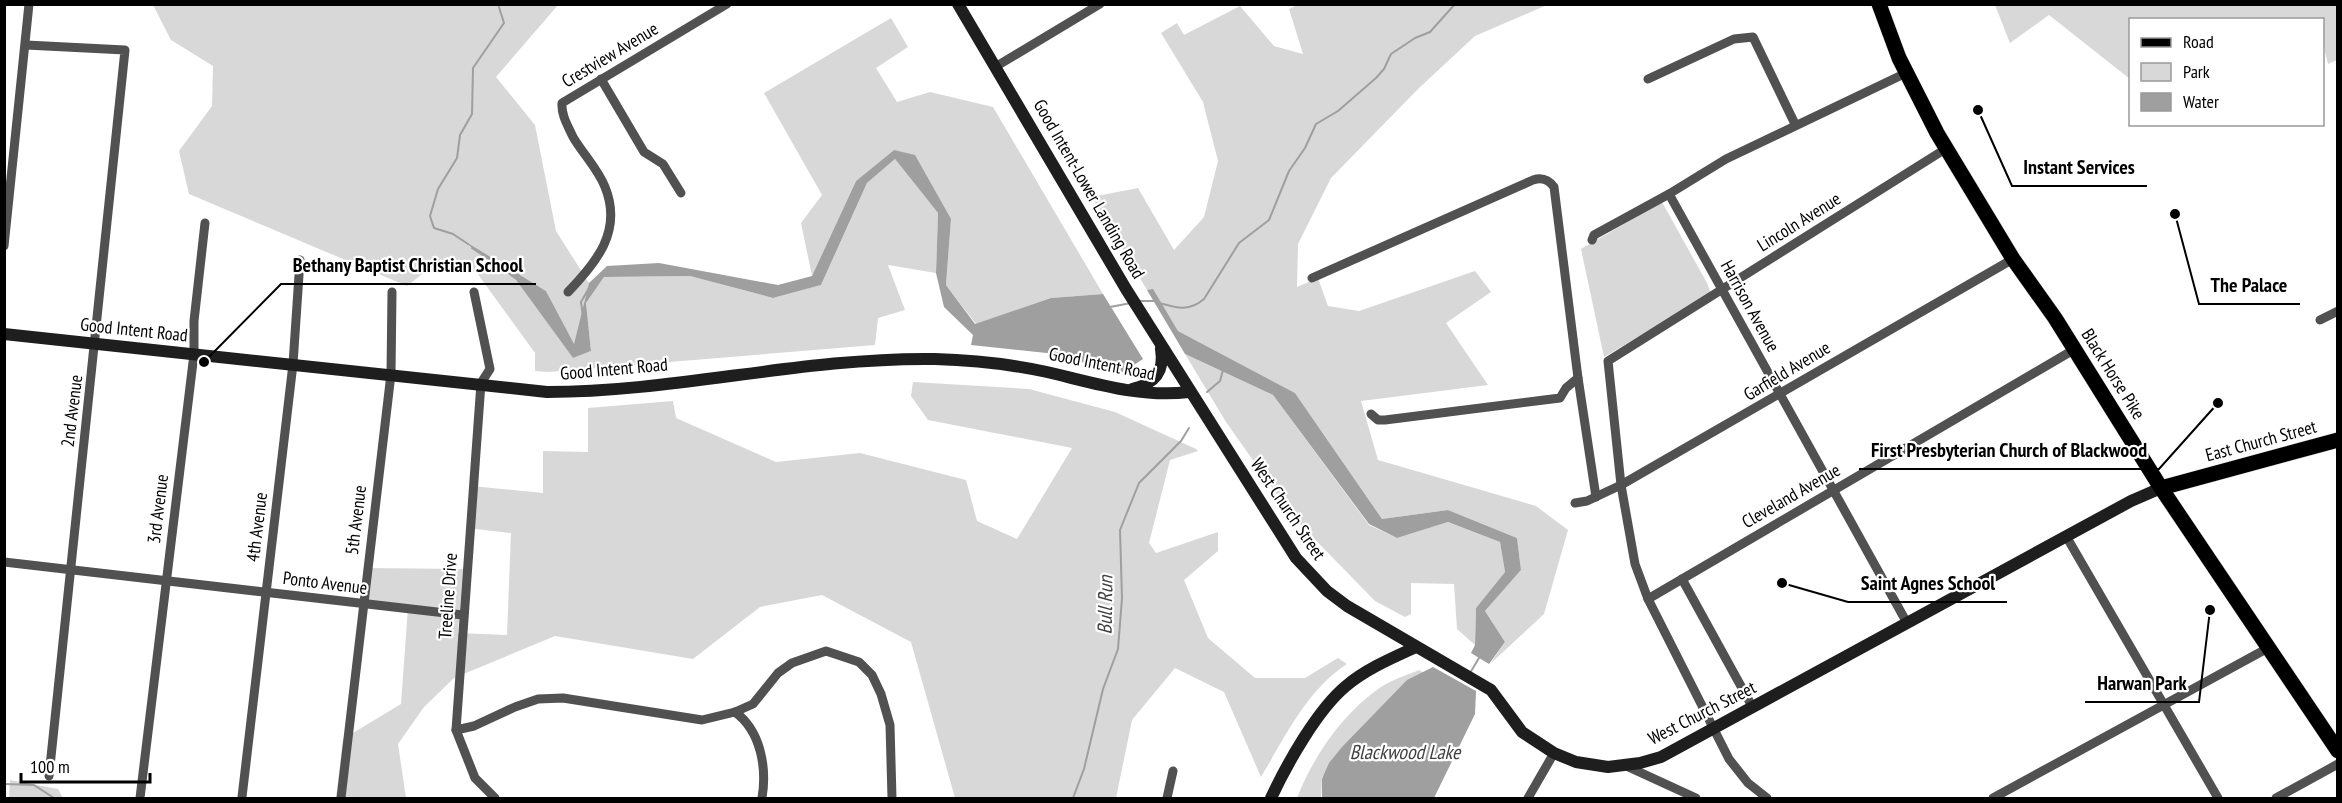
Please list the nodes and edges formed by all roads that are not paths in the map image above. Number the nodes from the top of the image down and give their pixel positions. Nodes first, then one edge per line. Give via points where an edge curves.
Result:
1 (29, 4) edge
2 (727, 4) edge
3 (958, 4) edge
4 (1100, 4) edge
5 (1879, 4) edge
6 (26, 45) junction
7 (995, 67) junction
8 (1906, 73) junction
9 (601, 79) junction
10 (1648, 79) dead end
11 (1795, 124) junction
12 (1947, 148) junction
13 (681, 193) dead end
14 (1669, 195) junction
15 (205, 223) dead end
16 (1592, 240) dead end
17 (4, 246) edge
18 (2013, 259) junction
19 (300, 260) dead end
20 (1312, 279) dead end
21 (1722, 290) junction
22 (392, 292) dead end
23 (474, 292) dead end
24 (568, 292) dead end
25 (2337, 311) edge
26 (2320, 320) dead end
27 (4, 334) edge
28 (1159, 342) junction
29 (96, 344) junction
30 (2075, 349) junction
31 (194, 354) junction
32 (293, 364) junction
33 (391, 374) junction
34 (1578, 378) junction
35 (481, 383) junction
36 (1124, 390) junction
37 (1189, 392) junction
38 (1779, 394) junction
39 (1371, 414) dead end
40 (2337, 440) edge
41 (1622, 485) junction
42 (2161, 488) junction
43 (1833, 491) junction
44 (1596, 497) junction
45 (1575, 503) dead end
46 (2066, 536) junction
47 (4, 562) edge
48 (70, 570) junction
49 (1682, 579) junction
50 (165, 582) junction
51 (266, 593) junction
52 (1648, 599) junction
53 (362, 605) junction
54 (463, 615) junction
55 (1906, 623) junction
56 (1416, 647) junction
57 (2268, 648) junction
58 (2165, 706) junction
59 (1753, 708) junction
60 (735, 712) junction
61 (1716, 729) junction
62 (456, 730) junction
63 (2337, 751) edge
64 (1554, 753) junction
65 (2337, 764) edge
66 (1624, 765) junction
67 (1173, 771) dead end
68 (49, 776) dead end
69 (140, 798) edge
70 (242, 798) edge
71 (341, 798) edge
72 (495, 798) edge
73 (762, 798) edge
74 (892, 798) edge
75 (1167, 798) edge
76 (1271, 798) edge
77 (1528, 798) edge
78 (1696, 798) edge
79 (1767, 798) edge
80 (1993, 798) edge
81 (2218, 798) edge
82 (2276, 798) edge

1 - 6 street
2 - 9 street, Crestview Avenue
3 - 7 main road, Good Intent-Lower Landing Road
4 - 7 street
5 - 8 main road, Black Horse Pike
6 - 17 street
6 - 29 street, 2nd Avenue via 125,50
7 - 28 main road, Good Intent-Lower Landing Road
8 - 11 street
8 - 12 main road, Black Horse Pike
9 - 13 street via 644,152 663,164
9 - 24 street, Crestview Avenue via 562,103 568,127 605,187 611,208 604,248 596,263
10 - 11 street via 1745,36 1753,37
11 - 14 street via 1726,159
12 - 18 main road, Black Horse Pike
12 - 21 street, Lincoln Avenue
14 - 16 street via 1594,235
14 - 21 street, Harrison Avenue
15 - 31 street, 3rd Avenue
18 - 30 main road, Black Horse Pike
18 - 38 street, Garfield Avenue
19 - 32 street, 4th Avenue
20 - 34 street via 1540,178 1554,187
21 - 38 street, Harrison Avenue
21 - 41 street, Lincoln Avenue via 1608,362
22 - 33 street, 5th Avenue
23 - 35 street, Treeline Drive via 490,369
25 - 26 street
27 - 29 main road, Good Intent Road
28 - 36 main road via 1162,363 1158,377 1144,386
28 - 37 main road, Good Intent-Lower Landing Road
29 - 31 main road, Good Intent Road
29 - 48 street, 2nd Avenue
30 - 42 main road, Black Horse Pike
30 - 43 street, Cleveland Avenue
31 - 32 main road, Good Intent Road
31 - 50 street, 3rd Avenue
32 - 33 main road, Good Intent Road
32 - 51 street, 4th Avenue
33 - 35 main road, Good Intent Road
33 - 53 street, 5th Avenue
34 - 39 street via 1560,398 1385,420
34 - 44 street
35 - 36 main road, Good Intent Road via 538,391 592,392 789,368 936,359 1015,366
35 - 54 street, Treeline Drive
36 - 37 main road, Good Intent Road
37 - 56 main road, West Church Street via 1312,577 1347,606
38 - 41 street, Garfield Avenue
38 - 43 street, Harrison Avenue
40 - 42 main road, East Church Street
41 - 44 street, Garfield Avenue
41 - 52 street via 1635,564
42 - 46 main road, West Church Street
42 - 57 main road, Black Horse Pike
43 - 49 street, Cleveland Avenue
43 - 55 street, Harrison Avenue
44 - 45 street, Garfield Avenue
46 - 55 main road, West Church Street
46 - 58 street
47 - 48 street, Ponto Avenue
48 - 50 street, Ponto Avenue
48 - 68 street, 2nd Avenue
49 - 52 street, Cleveland Avenue
49 - 59 street
50 - 51 street, Ponto Avenue
50 - 69 street, 3rd Avenue
51 - 53 street, Ponto Avenue
51 - 70 street, 4th Avenue
52 - 61 street
53 - 54 street, Ponto Avenue
53 - 71 street, 5th Avenue
54 - 62 street, Treeline Drive
55 - 59 main road, West Church Street
56 - 64 main road, West Church Street via 1498,697 1527,736
56 - 76 main road via 1376,666 1342,690 1311,731
57 - 58 street
57 - 63 main road, Black Horse Pike
58 - 80 street
58 - 81 street
59 - 61 main road, West Church Street
60 - 62 street via 702,720 563,698 538,699
60 - 73 street via 757,735
60 - 74 street via 753,705 778,673 792,663 826,651 859,662 872,675 890,725
61 - 66 main road, West Church Street via 1661,757
61 - 79 street via 1729,759 1748,783
62 - 72 street, Treeline Drive via 475,778
64 - 66 main road, West Church Street via 1591,766
64 - 77 street
65 - 82 street
66 - 78 street
67 - 75 street

